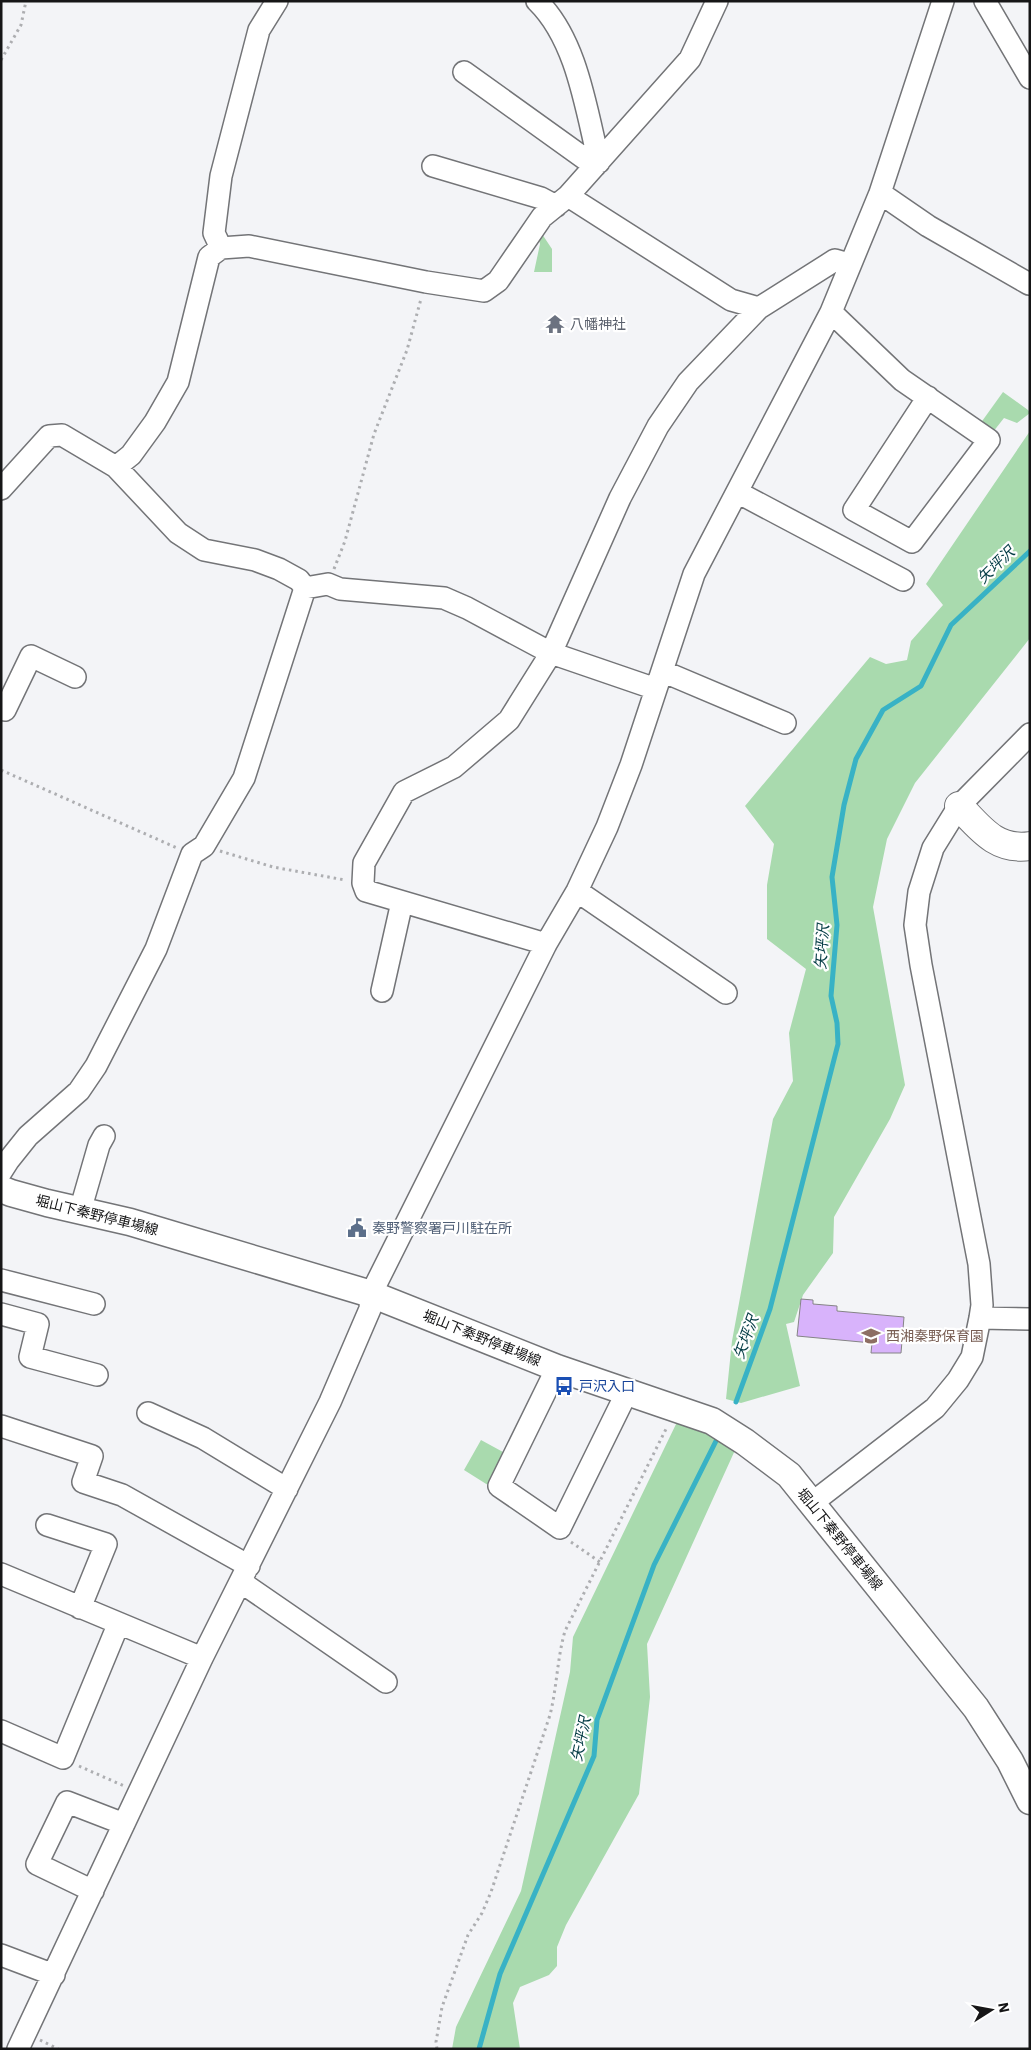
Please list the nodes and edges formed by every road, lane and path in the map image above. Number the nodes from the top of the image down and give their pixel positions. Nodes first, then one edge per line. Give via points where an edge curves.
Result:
1 (26, 1) edge
2 (277, 1) edge
3 (537, 1) edge
4 (717, 1) edge
5 (943, 1) edge
6 (985, 1) edge
7 (1, 60) edge
8 (464, 72) dead end
9 (1030, 78) edge
10 (597, 164) junction
11 (433, 166) dead end
12 (880, 193) junction
13 (562, 201) junction
14 (220, 248) junction
15 (849, 264) junction
16 (426, 282) junction
17 (1029, 284) edge
18 (759, 308) junction
19 (831, 312) junction
20 (928, 396) junction
21 (116, 467) junction
22 (1, 489) edge
23 (737, 492) junction
24 (903, 580) dead end
25 (328, 584) junction
26 (305, 588) junction
27 (551, 653) junction
28 (75, 677) dead end
29 (659, 680) junction
30 (1, 708) edge
31 (785, 723) dead end
32 (1030, 734) edge
33 (1, 770) edge
34 (959, 806) junction
35 (1030, 830) edge
36 (1030, 846) edge
37 (198, 850) junction
38 (363, 883) junction
39 (577, 892) junction
40 (402, 902) junction
41 (546, 944) junction
42 (382, 991) dead end
43 (726, 993) dead end
44 (104, 1136) dead end
45 (1, 1172) edge
46 (1, 1189) edge
47 (80, 1211) junction
48 (1, 1280) edge
49 (372, 1294) junction
50 (94, 1304) dead end
51 (1, 1314) edge
52 (980, 1318) junction
53 (1030, 1319) edge
54 (557, 1368) junction
55 (97, 1375) dead end
56 (627, 1392) junction
57 (676, 1408) junction
58 (148, 1413) dead end
59 (1, 1426) edge
60 (287, 1489) junction
61 (812, 1503) junction
62 (47, 1525) dead end
63 (560, 1528) junction
64 (600, 1562) junction
65 (1, 1574) edge
66 (245, 1574) junction
67 (80, 1608) junction
68 (118, 1625) junction
69 (202, 1658) junction
70 (386, 1682) dead end
71 (1, 1730) edge
72 (60, 1766) junction
73 (139, 1793) junction
74 (1030, 1801) edge
75 (124, 1824) junction
76 (93, 1891) junction
77 (1, 1955) edge
78 (54, 1975) junction
79 (18, 2049) edge
80 (437, 2049) edge

1 - 7 path via 21,25
2 - 14 street via 259,30 221,176 214,233
3 - 10 street via 559,28 571,51
4 - 10 street via 690,59
5 - 12 street
6 - 9 street
8 - 10 street
10 - 13 street
11 - 13 street via 541,198
12 - 15 street
12 - 17 street via 928,226
13 - 16 street via 542,217 498,281 484,291
13 - 18 street via 731,300
14 - 16 street via 250,246
14 - 21 street via 210,257 178,382 131,455
15 - 18 street via 835,260
15 - 19 street
16 - 25 path via 406,350 374,434 345,541
18 - 27 street via 688,382 658,426 620,498
19 - 20 street via 902,380
19 - 23 street
20 - 20 street via 854,510 912,542 989,440
21 - 22 street via 62,435 49,436
21 - 26 street via 178,533 204,550 255,560 279,569 300,580
23 - 24 street
23 - 29 street via 694,574
25 - 26 street
25 - 27 street via 340,589 444,598
26 - 37 street via 244,778
27 - 29 street
27 - 38 street via 509,720 454,767 404,792 364,863
28 - 30 street via 31,656 5,710
29 - 31 street
29 - 39 street via 627,774
32 - 34 street
33 - 37 path via 149,837
34 - 35 highway via 1015,834
34 - 36 highway via 978,827 1000,843
34 - 52 street via 933,848 919,892 915,925 979,1264
37 - 38 path
37 - 45 street via 156,949 96,1066 79,1091 28,1136
38 - 40 street via 366,891
39 - 41 street
39 - 43 street
40 - 41 street
40 - 42 street
41 - 49 street
44 - 47 street
46 - 47 main road, 堀山下秦野停車場線
47 - 49 main road, 堀山下秦野停車場線 via 130,1222
48 - 50 street
49 - 54 main road, 堀山下秦野停車場線
49 - 60 street via 370,1309 330,1402
51 - 55 street via 38,1324 30,1357
52 - 53 street
52 - 61 street via 972,1357 935,1408
54 - 56 main road, 堀山下秦野停車場線
54 - 63 street via 499,1486
56 - 57 main road, 堀山下秦野停車場線
56 - 63 street
57 - 61 main road, 堀山下秦野停車場線 via 712,1421 745,1442 789,1475
57 - 64 path
58 - 60 street via 203,1438
59 - 66 street via 92,1456 83,1482 122,1495
60 - 66 street
61 - 74 main road, 堀山下秦野停車場線 via 976,1708 1010,1761
62 - 67 street via 106,1544
63 - 64 path via 564,1537
64 - 80 path via 566,1631 559,1654 556,1692 550,1715 491,1892 468,1935 442,2007
65 - 67 street
66 - 69 street
66 - 70 street
67 - 68 street
68 - 69 street
68 - 72 street
69 - 73 street
71 - 72 street
72 - 73 path
73 - 75 street
75 - 76 street
75 - 76 street via 67,1802 37,1864
76 - 78 street
77 - 78 street
78 - 79 street

